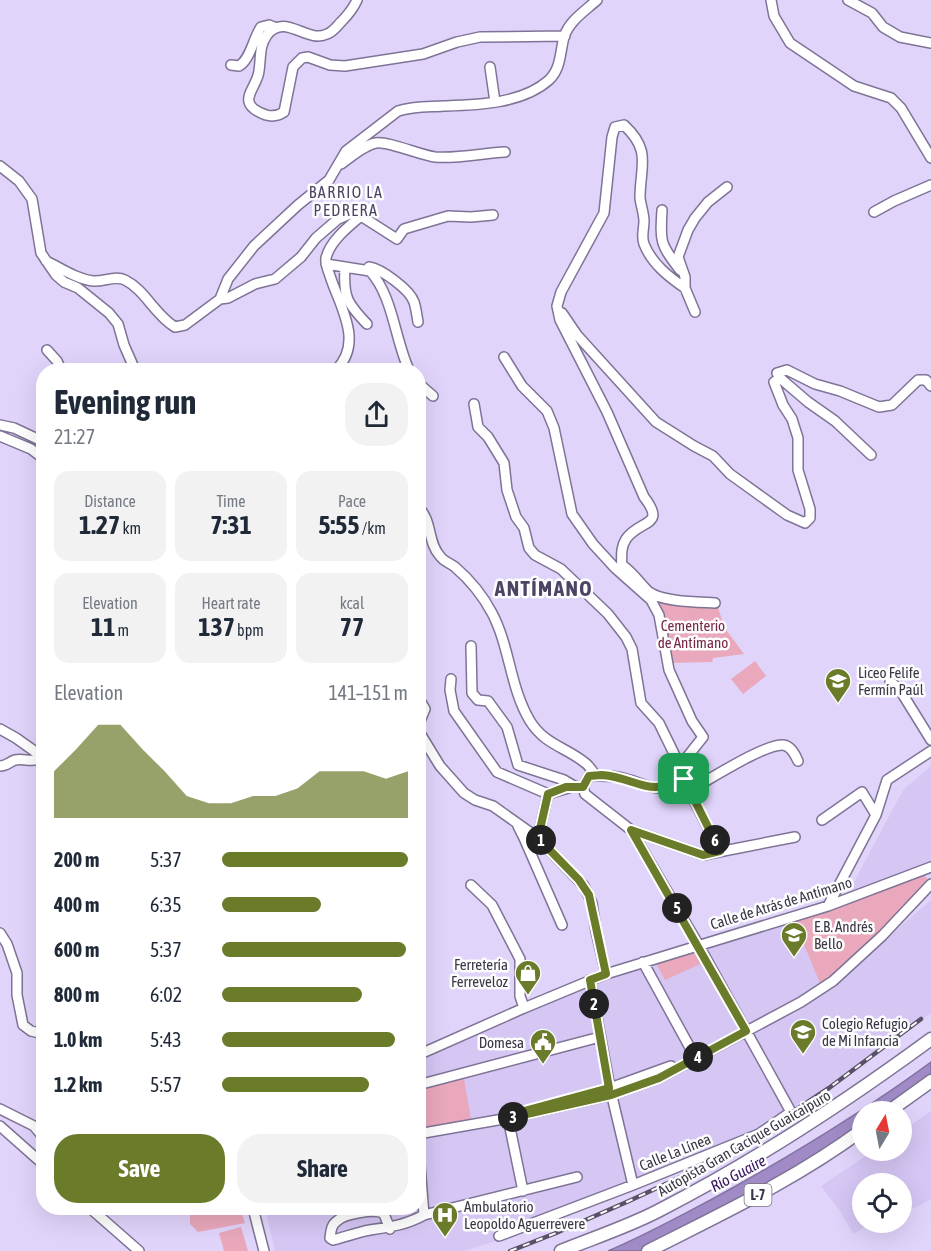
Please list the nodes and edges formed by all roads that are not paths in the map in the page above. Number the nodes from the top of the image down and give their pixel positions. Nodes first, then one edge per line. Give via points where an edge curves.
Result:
1 (357, 0) edge
2 (597, 0) edge
3 (771, 0) edge
4 (848, 0) edge
5 (276, 28) junction
6 (565, 36) junction
7 (931, 44) edge
8 (231, 65) dead end
9 (490, 67) dead end
10 (495, 102) junction
11 (505, 152) dead end
12 (931, 158) edge
13 (0, 166) edge
14 (336, 168) junction
15 (931, 185) edge
16 (727, 187) dead end
17 (662, 210) dead end
18 (874, 212) dead end
19 (493, 215) dead end
20 (362, 216) junction
21 (46, 261) junction
22 (326, 264) junction
23 (345, 267) junction
24 (361, 269) junction
25 (685, 277) junction
26 (685, 288) junction
27 (220, 299) junction
28 (557, 306) junction
29 (695, 312) dead end
30 (418, 321) dead end
31 (367, 324) dead end
32 (47, 350) dead end
33 (504, 357) dead end
34 (58, 363) edge
35 (132, 363) edge
36 (342, 363) edge
37 (407, 363) edge
38 (780, 378) junction
39 (931, 386) edge
40 (426, 390) edge
41 (432, 396) dead end
42 (474, 404) dead end
43 (0, 425) edge
44 (0, 436) edge
45 (36, 438) edge
46 (36, 452) edge
47 (871, 455) dead end
48 (426, 517) edge
49 (622, 568) junction
50 (715, 603) dead end
51 (471, 646) dead end
52 (451, 680) dead end
53 (890, 681) dead end
54 (0, 729) edge
55 (931, 740) edge
56 (426, 742) edge
57 (931, 751) edge
58 (36, 753) edge
59 (36, 761) edge
60 (798, 761) dead end
61 (0, 766) edge
62 (680, 766) junction
63 (596, 776) junction
64 (684, 779) junction
65 (579, 786) junction
66 (690, 790) junction
67 (548, 794) junction
68 (876, 815) junction
69 (822, 820) dead end
70 (515, 822) junction
71 (631, 830) junction
72 (795, 837) dead end
73 (538, 838) junction
74 (720, 851) junction
75 (931, 867) edge
76 (920, 873) junction
77 (931, 884) edge
78 (471, 885) dead end
79 (828, 906) junction
80 (562, 925) dead end
81 (0, 933) edge
82 (698, 944) junction
83 (643, 962) junction
84 (606, 974) junction
85 (590, 980) junction
86 (524, 1008) junction
87 (745, 1029) junction
88 (36, 1032) edge
89 (600, 1037) junction
90 (931, 1039) edge
91 (426, 1051) edge
92 (694, 1055) junction
93 (931, 1081) edge
94 (426, 1083) edge
95 (610, 1092) junction
96 (903, 1101) edge
97 (0, 1108) edge
98 (511, 1116) junction
99 (0, 1126) edge
100 (36, 1128) edge
101 (426, 1132) edge
102 (852, 1137) edge
103 (36, 1159) edge
104 (577, 1177) dead end
105 (633, 1185) junction
106 (523, 1191) junction
107 (99, 1215) edge
108 (255, 1215) edge
109 (353, 1215) edge
110 (384, 1215) edge
111 (424, 1215) edge
112 (426, 1215) edge
113 (390, 1229) junction
114 (499, 1236) dead end
115 (138, 1251) edge
116 (264, 1251) edge
117 (561, 1251) edge
118 (648, 1251) edge

1 - 5 street via 354,8 327,34 320,36 287,26
2 - 6 street via 578,15
3 - 12 street via 774,16 790,43 854,86 891,98
4 - 7 street via 872,13 883,27 900,37
5 - 6 street via 264,42 259,72 249,96 254,109 273,116 284,112 293,67 302,58 345,66 423,54 480,37
5 - 8 street via 261,27 245,63
6 - 10 street via 556,71 550,79 523,94
9 - 10 street
10 - 14 street via 398,111 346,151
11 - 14 street via 439,157 377,143
13 - 21 street via 19,181 32,199 41,254
14 - 27 street via 328,180 255,246 228,279
15 - 18 street
16 - 25 street via 708,202 688,230 678,257
17 - 25 street via 661,242
19 - 20 street via 448,216 404,229 397,239
20 - 22 street via 332,247
20 - 27 street via 352,213 338,219 275,279
21 - 27 street via 80,278 95,281 119,277 128,281 175,327 184,325
21 - 35 street via 64,282 78,288 109,313 118,324
22 - 23 street
22 - 36 street via 350,333
23 - 24 street
23 - 31 street via 349,305
24 - 30 street via 373,268 402,288 414,301
24 - 37 street via 370,270 383,289
25 - 26 street
26 - 28 street via 663,272 644,243 640,198 642,148 619,124 612,137 604,213 566,281
26 - 29 street
28 - 38 street via 577,336 656,422 713,456 730,474 787,515 805,523 810,518 810,509 798,470 798,438 776,391 774,382
28 - 49 street via 560,320 653,508 652,519 626,538 621,551
32 - 34 street
33 - 49 street via 522,386 547,411 572,514 615,568
38 - 39 street via 777,373 787,370 879,407 892,405 918,380 923,379
38 - 47 street
40 - 41 street
42 - 62 street via 478,427 504,463 507,490 529,548 561,569 626,637 632,649 641,703 659,723
43 - 45 street
44 - 46 street
48 - 63 street via 440,557 467,578 492,613 528,719 554,745 585,762
49 - 50 street via 657,596
49 - 62 street via 656,609 669,670 696,730 703,737
51 - 65 street via 472,693 478,700 488,701 507,727 518,765
52 - 67 street via 454,711 497,772
53 - 55 street via 900,690
54 - 58 street
56 - 70 street via 440,766 464,793 493,806
57 - 68 street via 887,780
59 - 61 street via 15,760
60 - 66 street via 790,748 781,745 760,752
62 - 64 street
63 - 64 street via 624,778 650,788
63 - 65 street via 589,776
64 - 66 street
65 - 67 street
65 - 71 street
66 - 74 street
67 - 73 street
68 - 69 street via 862,792
68 - 79 street
70 - 73 street
70 - 80 street
71 - 74 street via 703,855
71 - 82 street
72 - 74 street
73 - 84 street via 589,895
75 - 76 street, Calle de Atrás de Antímano
76 - 77 street
76 - 79 street, Calle de Atrás de Antímano
77 - 87 street via 832,981 801,1002
78 - 86 street via 492,905 520,959 520,996
79 - 82 street, Calle de Atrás de Antímano
81 - 88 street via 17,973 23,1025
82 - 83 street, Calle de Atrás de Antímano
82 - 87 street
83 - 84 street, Calle de Atrás de Antímano
83 - 92 street
84 - 85 street, Calle de Atrás de Antímano
85 - 86 street, Calle de Atrás de Antímano
85 - 89 street
86 - 91 street, Calle de Atrás de Antímano
87 - 92 street
87 - 95 street via 659,1078
87 - 105 street, Calle La Línea via 791,1112 759,1134
89 - 94 street
89 - 95 street
90 - 117 highway, Autopista Gran Cacique Guaicaipuro / L-7 via 847,1100 757,1156 656,1212
92 - 95 street
93 - 96 highway
95 - 98 street
95 - 105 street
97 - 100 street
98 - 101 street
98 - 106 street
99 - 103 street
102 - 118 highway, L-7 via 763,1193
104 - 106 street
105 - 114 street, Calle La Línea
106 - 112 street
107 - 115 street
108 - 116 street
109 - 113 street via 339,1218 331,1227 330,1238
110 - 113 street
111 - 113 street

